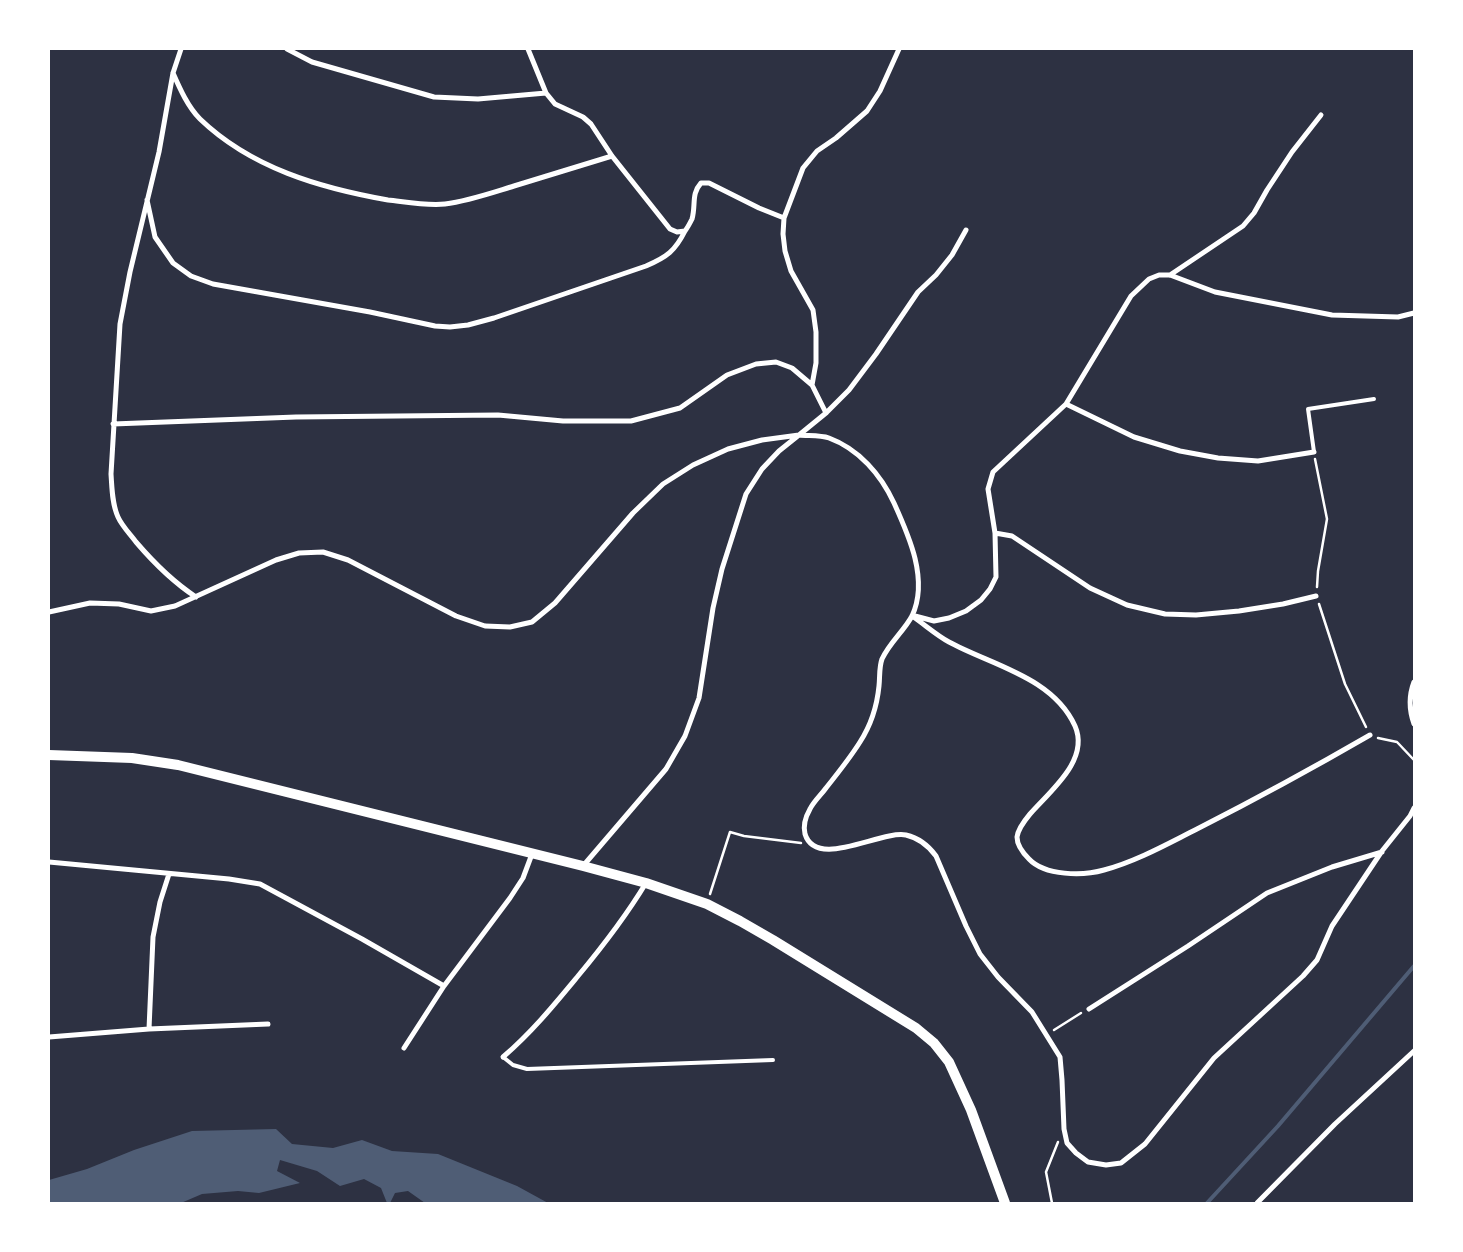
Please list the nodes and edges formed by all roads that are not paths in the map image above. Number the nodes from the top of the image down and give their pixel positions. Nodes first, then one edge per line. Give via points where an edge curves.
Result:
1 (181, 49) edge
2 (287, 49) edge
3 (528, 49) edge
4 (899, 49) edge
5 (173, 73) junction
6 (546, 94) junction
7 (1321, 115) dead end
8 (612, 156) junction
9 (147, 200) junction
10 (784, 218) junction
11 (966, 230) dead end
12 (685, 231) junction
13 (1170, 275) junction
14 (1414, 313) edge
15 (812, 385) junction
16 (1374, 399) dead end
17 (1066, 404) junction
18 (826, 412) junction
19 (113, 424) junction
20 (799, 434) junction
21 (1314, 452) joint
22 (994, 533) junction
23 (1316, 596) road end
24 (196, 597) junction
25 (49, 612) edge
26 (912, 616) junction
27 (1414, 682) edge
28 (1414, 724) edge
29 (1370, 735) road end
30 (49, 755) edge
31 (1414, 808) edge
32 (1382, 851) junction
33 (532, 854) junction
34 (49, 862) edge
35 (583, 866) junction
36 (169, 874) junction
37 (646, 883) junction
38 (444, 986) junction
39 (1089, 1009) road end
40 (268, 1024) dead end
41 (149, 1029) junction
42 (49, 1038) edge
43 (404, 1048) dead end
44 (1414, 1051) edge
45 (503, 1057) joint
46 (773, 1060) dead end
47 (1005, 1203) edge
48 (1257, 1203) edge

1 - 5 street
2 - 6 street via 312,62 434,97 478,99
3 - 6 street
4 - 10 street via 867,111 817,151 803,168
5 - 8 street via 198,117 251,157 319,185 373,197 443,204 481,196
5 - 9 street
6 - 8 street via 555,104 591,124
7 - 13 street via 1243,226
8 - 12 street via 670,229
9 - 12 street via 155,236 174,263 191,276 213,284 450,327 494,318 646,266 673,251
9 - 19 street via 120,324
10 - 12 street via 709,183 701,183 696,188 691,221
10 - 15 street via 785,251 792,271 814,310 816,356
11 - 18 street via 952,255 918,292 854,382
13 - 14 street via 1215,292 1332,315 1398,317
13 - 17 street via 1149,279 1131,296
15 - 18 street
15 - 19 street via 792,368 776,362 756,364 727,374 680,408 631,421 563,421 489,415 296,417
16 - 21 lane via 1308,409
17 - 21 street via 1134,437 1180,451 1258,461
17 - 22 street via 993,472 988,489
18 - 20 street
19 - 24 street via 111,474 118,517 163,572
20 - 24 street via 728,449 693,465 663,484 555,603 532,622 510,627 485,626 456,616 348,560 323,552 298,553 276,560
20 - 26 street via 827,438 850,448 871,467 890,493 913,550 918,577
20 - 35 street via 762,469 746,494 722,568 699,698 685,736 666,769
22 - 23 street via 1012,536 1090,588 1127,605 1166,614 1239,611
22 - 26 street via 996,577 981,600 949,618 934,621
24 - 25 street via 151,611 119,604 90,603
26 - 29 street via 948,641 1026,677 1046,690 1075,725 1079,741 1074,762 1024,821 1017,836 1020,851 1033,864 1054,872 1102,871 1134,860 1249,802
26 - 32 street via 889,645 881,662 877,703 871,722 810,809 804,823 805,834 810,843 831,851 883,836 904,834 929,846 980,954 1032,1012 1060,1057 1067,1143 1088,1162 1121,1163 1145,1144 1214,1058 1317,960 1332,926
27 - 28 street via 1410,692
30 - 33 main road via 132,758 178,765
31 - 32 street
32 - 39 street via 1267,893
33 - 35 main road
33 - 38 street via 523,878 510,898
34 - 36 street
35 - 37 main road
36 - 38 street via 260,884
36 - 41 street via 153,936
37 - 45 street via 615,931 528,1036
37 - 47 main road via 707,904 740,921 916,1028 934,1043 950,1062 960,1083
38 - 43 street
40 - 41 street
41 - 42 street
44 - 48 street via 1335,1124
45 - 46 lane via 513,1065 527,1069

